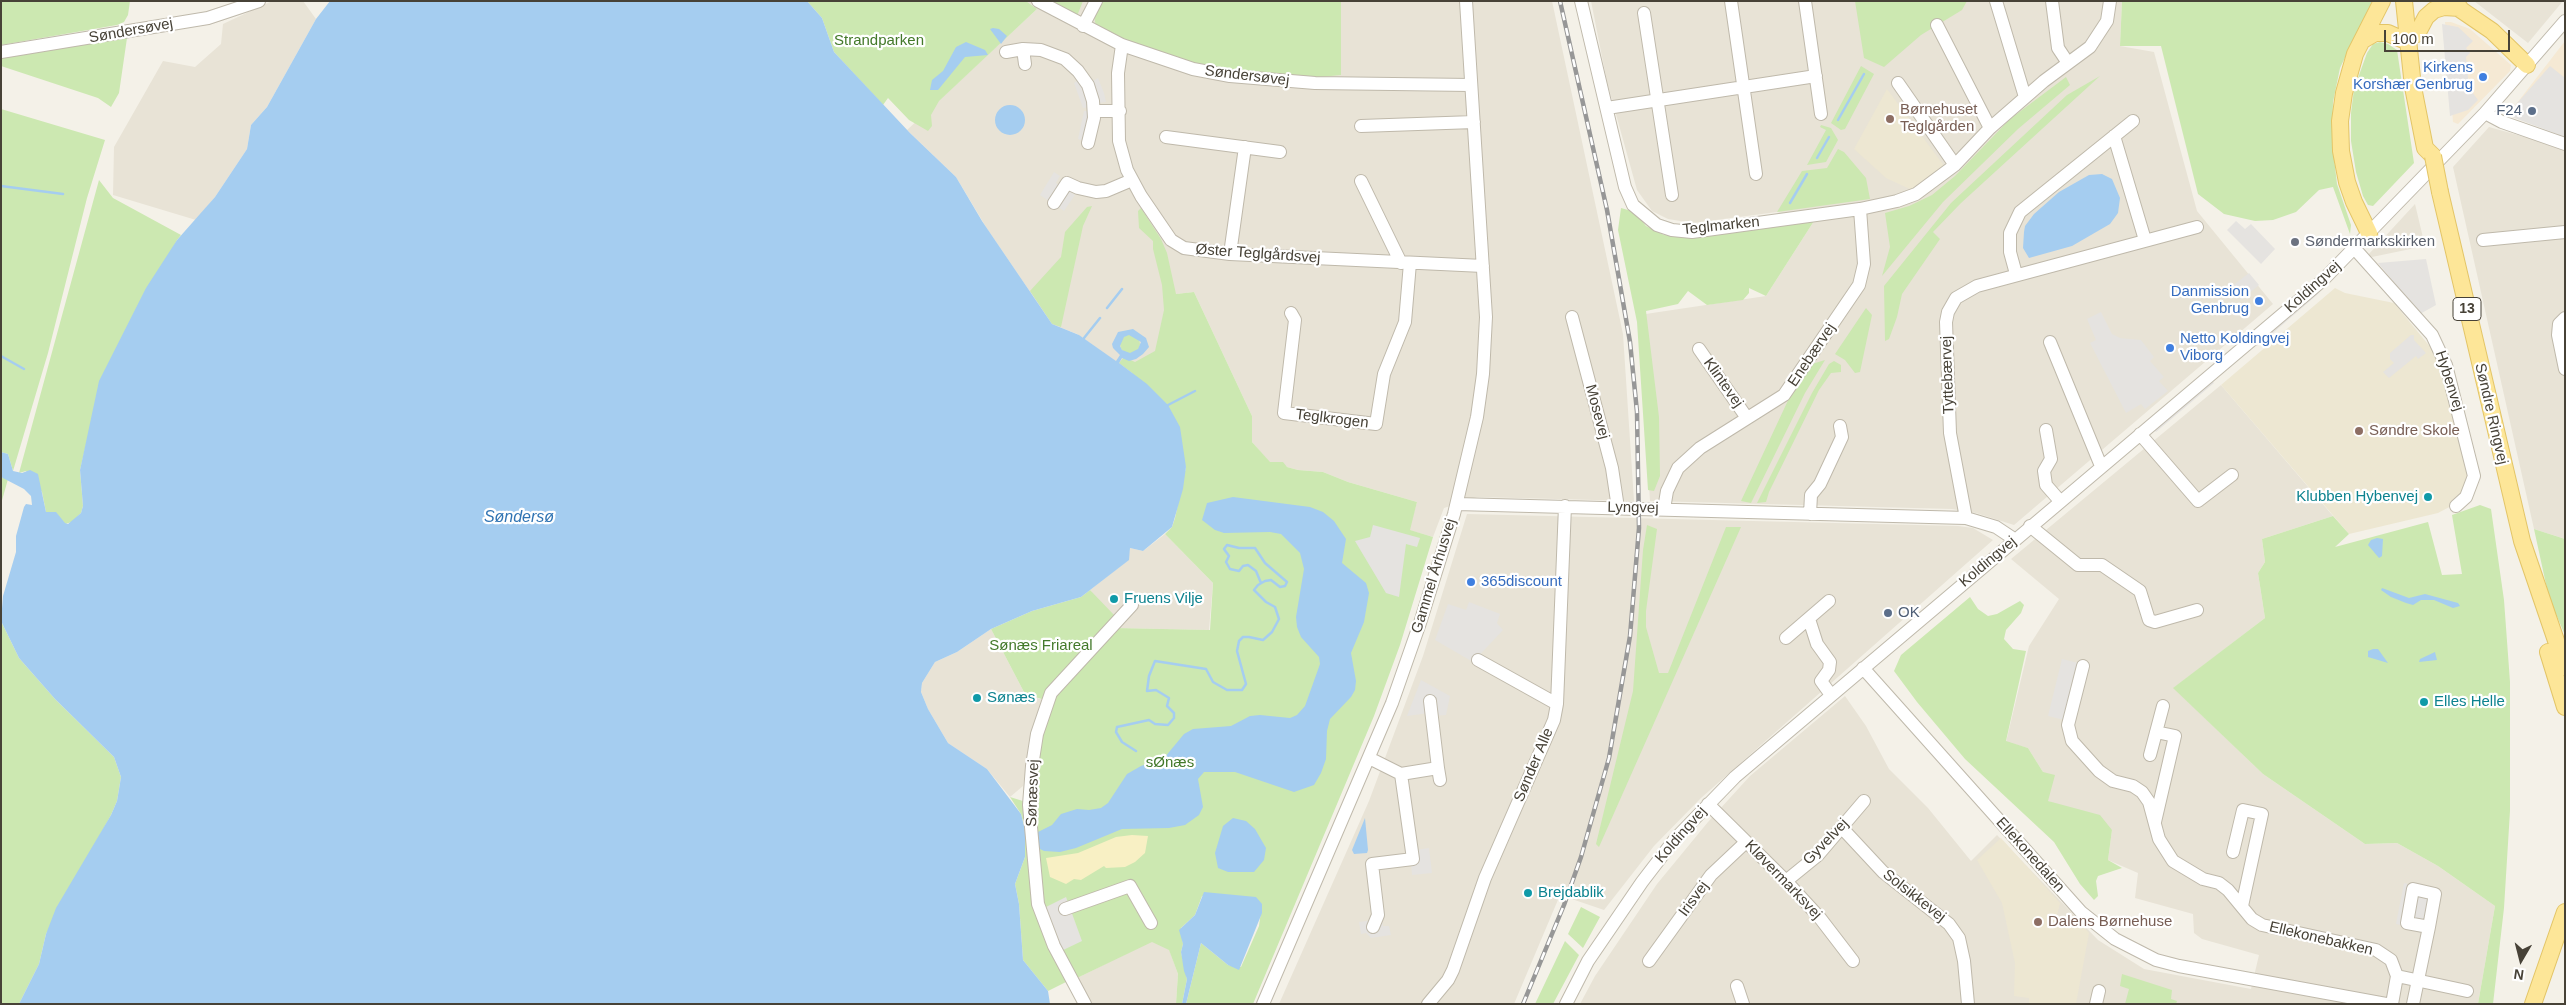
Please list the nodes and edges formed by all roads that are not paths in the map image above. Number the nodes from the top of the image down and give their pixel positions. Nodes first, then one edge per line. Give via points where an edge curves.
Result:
1 (259, 1) edge
2 (1038, 1) edge
3 (1096, 1) edge
4 (1466, 1) edge
5 (1581, 1) edge
6 (1731, 1) edge
7 (1805, 1) edge
8 (1996, 1) edge
9 (2052, 1) edge
10 (2110, 1) edge
11 (2382, 1) edge
12 (2404, 1) edge
13 (2415, 1) edge
14 (2454, 5) edge
15 (1644, 13) dead end
16 (2565, 21) edge
17 (1937, 25) dead end
18 (1083, 26) junction
19 (2413, 38) junction
20 (2364, 40) junction
21 (1122, 45) junction
22 (1023, 49) junction
23 (1, 52) edge
24 (1006, 52) dead end
25 (2068, 63) junction
26 (1025, 64) dead end
27 (2527, 65) junction
28 (1816, 76) junction
29 (1898, 83) dead end
30 (1471, 85) junction
31 (1743, 88) junction
32 (2025, 97) junction
33 (1657, 100) junction
34 (1607, 108) junction
35 (1094, 111) junction
36 (1120, 111) junction
37 (2485, 113) junction
38 (1821, 114) dead end
39 (2133, 121) dead end
40 (1474, 122) junction
41 (1361, 126) dead end
42 (1990, 128) junction
43 (2114, 136) junction
44 (1166, 137) dead end
45 (1088, 143) dead end
46 (2565, 144) edge
47 (1245, 147) junction
48 (1280, 152) dead end
49 (1955, 165) junction
50 (1756, 174) dead end
51 (1132, 180) junction
52 (1361, 181) dead end
53 (1672, 195) dead end
54 (1054, 203) dead end
55 (1860, 209) junction
56 (2197, 226) dead end
57 (2369, 232) junction
58 (2565, 232) edge
59 (2145, 240) junction
60 (2484, 240) dead end
61 (2355, 248) junction
62 (1230, 254) junction
63 (1405, 263) junction
64 (1483, 266) junction
65 (2016, 274) junction
66 (1291, 314) dead end
67 (1572, 318) dead end
68 (2564, 318) edge
69 (2050, 342) dead end
70 (1699, 349) dead end
71 (2565, 369) edge
72 (1747, 418) junction
73 (1840, 426) dead end
74 (2494, 426) junction
75 (2046, 430) dead end
76 (2140, 434) junction
77 (2101, 466) junction
78 (2232, 474) dead end
79 (2060, 501) junction
80 (1457, 504) junction
81 (1565, 506) junction
82 (2456, 506) dead end
83 (1618, 508) junction
84 (1664, 509) junction
85 (1810, 514) junction
86 (1966, 518) junction
87 (2030, 526) junction
88 (2014, 539) junction
89 (1829, 602) dead end
90 (1132, 605) dead end
91 (2197, 610) dead end
92 (1808, 618) junction
93 (2549, 625) junction
94 (1786, 638) dead end
95 (1478, 660) dead end
96 (2565, 660) edge
97 (2083, 666) dead end
98 (2565, 667) edge
99 (1862, 668) junction
100 (1831, 695) junction
101 (1430, 701) dead end
102 (1557, 704) junction
103 (2163, 706) dead end
104 (2565, 707) edge
105 (2156, 732) junction
106 (2150, 755) dead end
107 (1370, 758) junction
108 (1402, 774) junction
109 (1864, 801) dead end
110 (1708, 804) junction
111 (2154, 823) junction
112 (1842, 828) junction
113 (1746, 842) junction
114 (2234, 852) dead end
115 (1786, 880) junction
116 (2242, 906) junction
117 (1065, 909) dead end
118 (2565, 912) edge
119 (1150, 923) dead end
120 (1373, 927) dead end
121 (2428, 927) dead end
122 (1649, 961) dead end
123 (1853, 961) dead end
124 (2397, 976) junction
125 (2418, 981) junction
126 (1737, 986) dead end
127 (2467, 991) dead end
128 (1085, 1004) edge
129 (1263, 1004) edge
130 (1428, 1004) edge
131 (1566, 1004) edge
132 (1743, 1004) edge
133 (1968, 1004) edge
134 (2386, 1004) edge
135 (2392, 1004) edge
136 (2413, 1004) edge
137 (2533, 1004) edge

1 - 23 street, Søndersøvej via 208,18
2 - 18 street, Søndersøvej
3 - 18 street
4 - 30 street, Gammel Århusvej
5 - 34 street, Teglmarken
6 - 31 street
7 - 28 street
8 - 32 street
9 - 25 street via 2058,48
10 - 25 street, Teglmarken via 2107,22 2100,34 2090,47
11 - 20 main road
12 - 19 main road, Søndre Ringvej / 13
13 - 19 main road, Søndre Ringvej / 13
14 - 19 main road via 2434,10
14 - 27 main road via 2492,31
15 - 33 street
16 - 27 street, Koldingvej
17 - 42 street
18 - 21 street, Søndersøvej
19 - 20 main road via 2375,33
19 - 74 main road, Søndre Ringvej / 13, bridge via 2430,145
20 - 57 main road via 2355,54 2340,120 2341,152 2347,182
21 - 30 street, Søndersøvej via 1193,69 1239,77 1315,83
21 - 36 street, Øster Teglgårdsvej via 1118,73
22 - 24 street
22 - 26 street
22 - 35 street via 1049,52 1072,64 1088,85
25 - 32 street, Teglmarken
27 - 37 street, Koldingvej
28 - 31 street
28 - 38 street
29 - 49 street
30 - 40 street, Gammel Århusvej
31 - 33 street
31 - 50 street
32 - 42 street, Teglmarken
33 - 34 street
33 - 53 street
34 - 55 street, Teglmarken via 1633,205 1657,225 1692,232
35 - 36 street
35 - 45 street
36 - 51 street, Øster Teglgårdsvej via 1119,141
37 - 46 street
37 - 57 street, Koldingvej
39 - 43 street
40 - 41 street
40 - 64 street, Gammel Århusvej
42 - 49 street, Teglmarken
43 - 59 street
43 - 65 street via 2020,212 2010,233 2010,252
44 - 47 street
47 - 48 street
47 - 62 street
49 - 55 street, Teglmarken via 1916,194
51 - 54 street via 1116,188 1096,192 1067,183
51 - 62 street, Øster Teglgårdsvej via 1171,240 1195,251
52 - 63 street
55 - 72 street, Enebærvej via 1864,264 1859,285 1789,389
56 - 59 street, Tyttebærvej
57 - 61 street, Koldingvej
58 - 60 street
59 - 65 street, Tyttebærvej
61 - 76 street, Koldingvej via 2284,314
61 - 82 street, Hybenvej via 2432,335 2446,365 2474,476 2466,498
62 - 63 street, Øster Teglgårdsvej
63 - 64 street, Øster Teglgårdsvej
63 - 66 street, Teglkrogen via 1406,322 1384,374 1376,424 1284,413 1295,320
64 - 80 street, Gammel Århusvej via 1486,317 1482,384
65 - 86 street, Tyttebærvej via 1965,291 1952,304 1946,322 1950,433
67 - 83 street, Mosevej via 1612,468
68 - 71 street via 2558,335
69 - 77 street
70 - 72 street, Klintevej
72 - 84 street, Enebærvej via 1700,448 1678,468 1667,491
73 - 85 street via 1842,436 1820,484 1811,495
74 - 93 main road, Søndre Ringvej / 13 via 2522,541
74 - 104 main road via 2510,525
75 - 79 street via 2051,458 2044,471 2046,485
76 - 77 street, Koldingvej
76 - 78 street via 2198,501
77 - 79 street, Koldingvej
79 - 87 street, Koldingvej
80 - 81 street, Lyngvej
80 - 107 street, Gammel Århusvej via 1413,646
81 - 83 street, Lyngvej
81 - 102 street, Sønder Alle
83 - 84 street, Lyngvej
84 - 85 street, Lyngvej
85 - 86 street, Lyngvej
86 - 88 street, Lyngvej via 1996,527
87 - 88 street, Koldingvej
87 - 91 street, Koldingvej via 2078,565 2102,565 2140,591 2149,620 2155,622
88 - 99 street, Koldingvej
89 - 92 street
90 - 128 street, Sønæsvej via 1051,693 1037,734 1032,766 1029,805 1038,904 1054,946
92 - 94 street
92 - 100 street via 1817,644 1830,662 1829,670 1821,681
93 - 96 main road
93 - 98 main road, Søndre Ringvej / 13
95 - 102 street
97 - 111 street, Ellekonebakken via 2068,725 2072,741 2099,771 2113,781 2142,792 2149,802
99 - 100 street, Koldingvej
99 - 134 street, Ellekonedalen via 2081,912 2115,939 2156,960 2179,966
100 - 110 street, Koldingvej
101 - 108 street via 1439,774
102 - 130 street, Sønder Alle via 1554,720 1485,878 1453,970
103 - 105 street
105 - 106 street
105 - 111 street via 2175,736
107 - 108 street
107 - 129 street, Gammel Århusvej
108 - 120 street via 1413,859 1372,864 1378,915
109 - 112 street, Gyvelvej
110 - 113 street, Kløvermarksvej
110 - 131 street, Koldingvej via 1675,839 1612,922
111 - 116 street, Ellekonebakken via 2159,839 2173,861 2219,883
112 - 115 street, Gyvelvej via 1818,855
112 - 133 street, Solsikkevej via 1883,872 1949,924 1959,938
113 - 115 street, Kløvermarksvej
113 - 122 street, Irisvej via 1711,875
114 - 116 street via 2243,810 2262,814
115 - 123 street, Kløvermarksvej
116 - 124 street, Ellekonebakken via 2252,919 2262,925 2376,950 2392,960
117 - 119 street via 1130,886
118 - 137 main road
121 - 125 street
124 - 125 street
124 - 135 street
125 - 127 street
125 - 136 street
126 - 132 street

